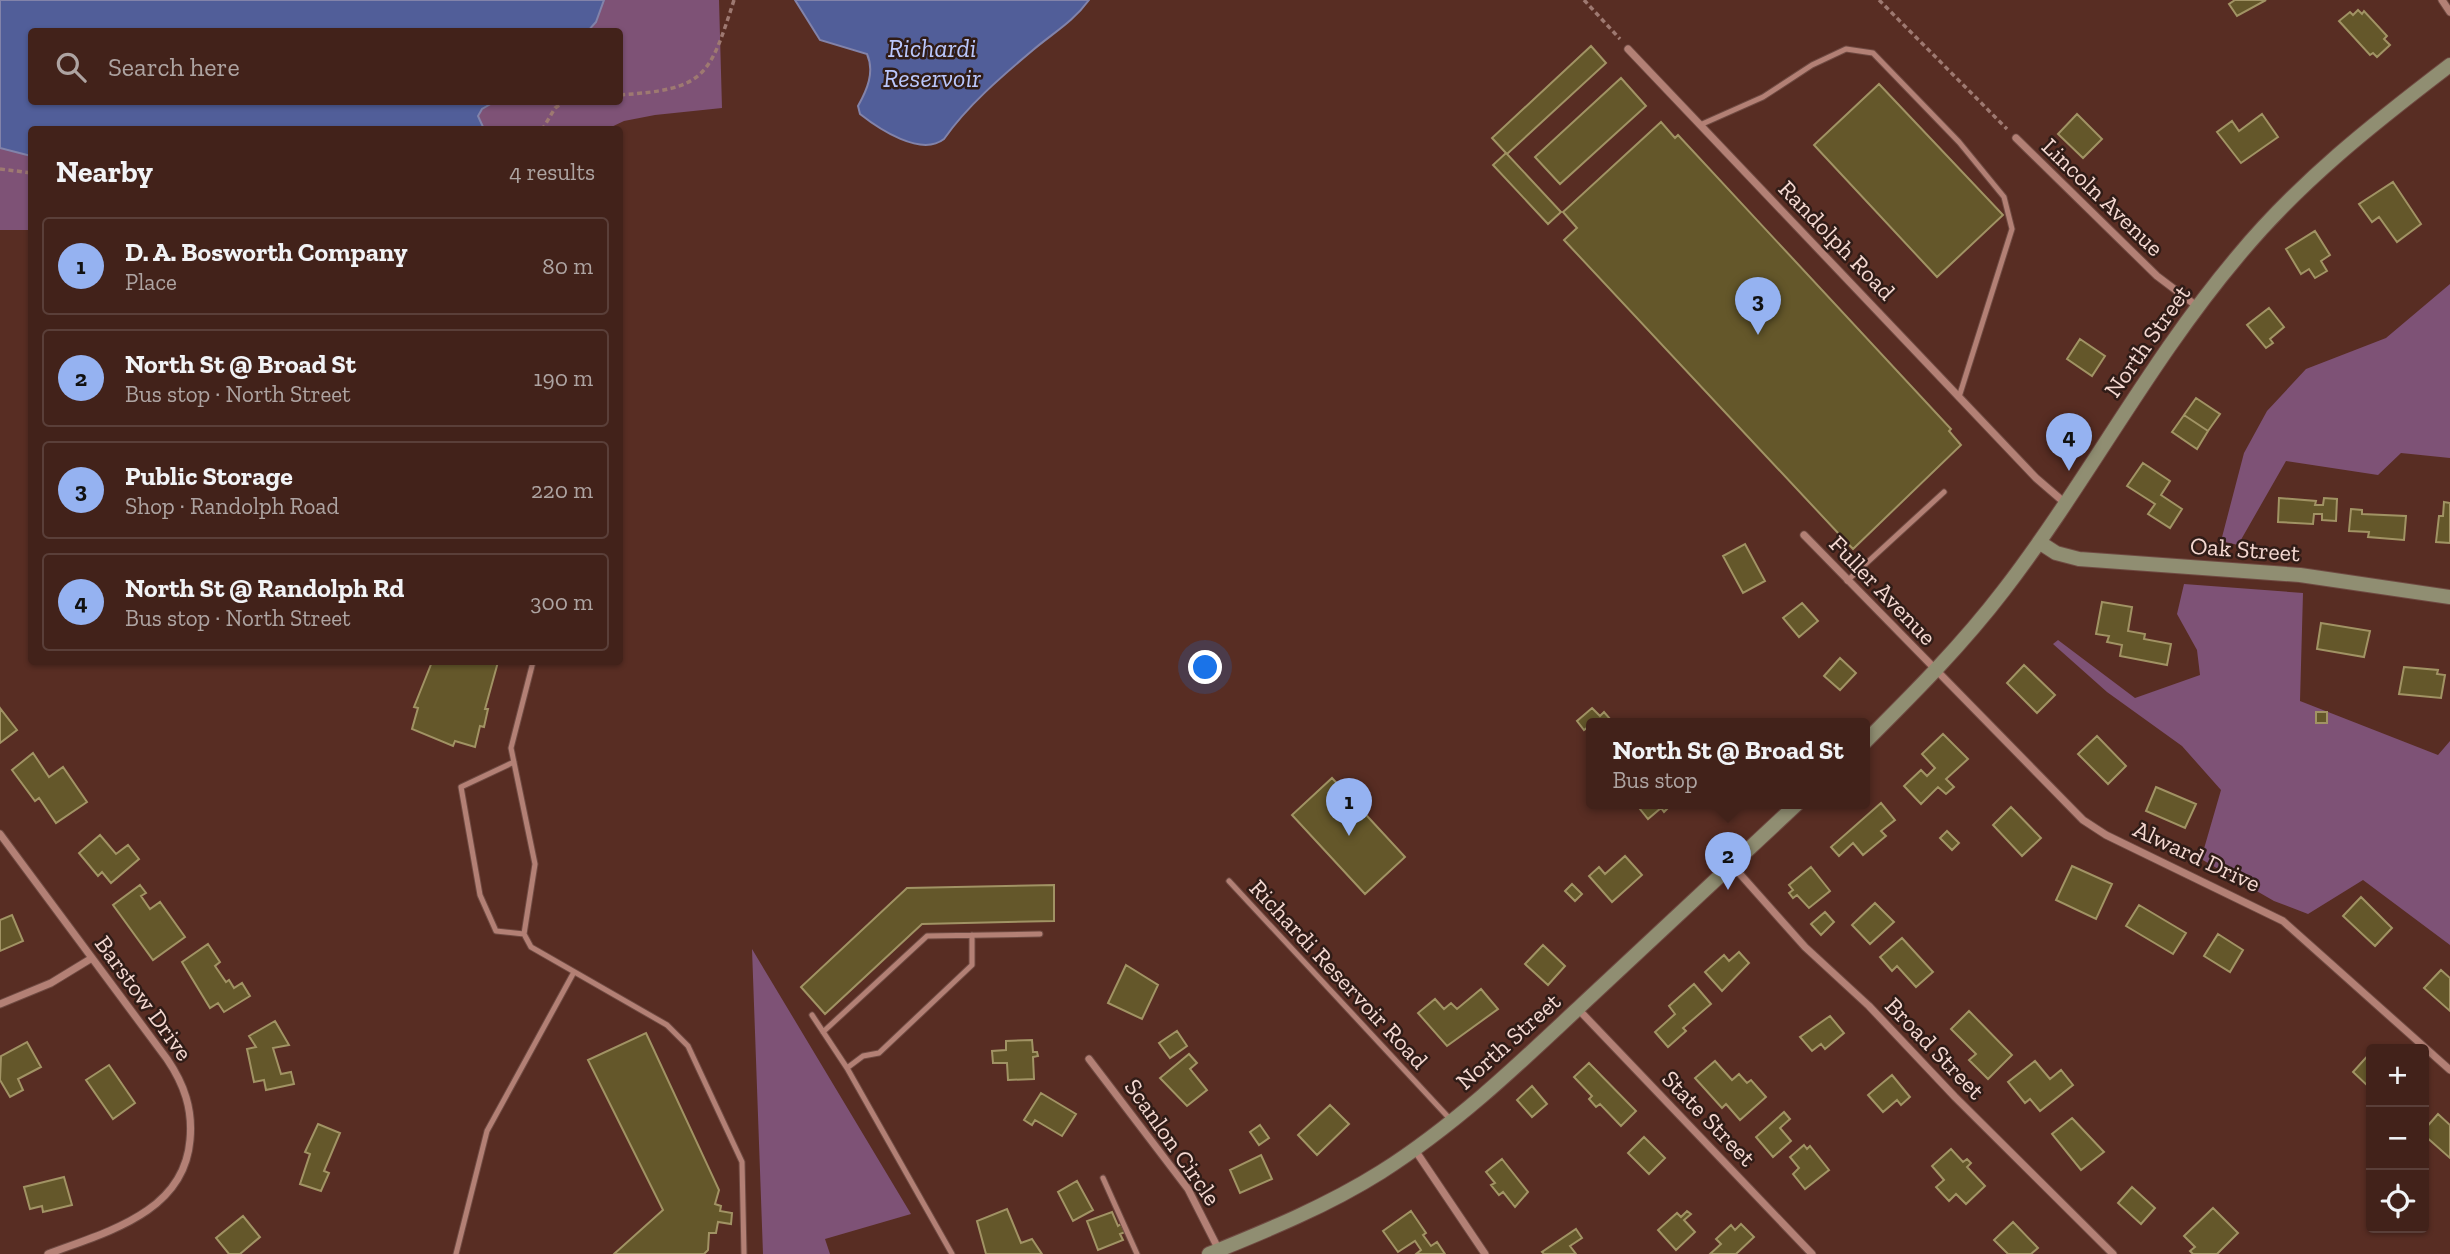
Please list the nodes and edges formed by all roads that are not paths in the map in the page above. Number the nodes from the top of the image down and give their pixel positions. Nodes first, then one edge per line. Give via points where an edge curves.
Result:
1 (2442, 0) edge
2 (2450, 12) edge
3 (1628, 49) road end
4 (2450, 65) edge
5 (1700, 125) junction
6 (2016, 138) road end
7 (2198, 307) junction
8 (1959, 397) junction
9 (1944, 492) dead end
10 (2066, 503) junction
11 (1804, 535) dead end
12 (2039, 542) junction
13 (1847, 581) junction
14 (2450, 597) edge
15 (532, 665) edge
16 (1935, 672) junction
17 (1870, 736) edge
18 (514, 762) junction
19 (1792, 809) edge
20 (0, 834) edge
21 (1732, 865) junction
22 (1229, 881) dead end
23 (524, 934) junction
24 (1040, 934) dead end
25 (972, 935) junction
26 (92, 958) junction
27 (574, 972) junction
28 (0, 1004) edge
29 (1578, 1009) junction
30 (812, 1015) dead end
31 (824, 1032) junction
32 (1089, 1059) dead end
33 (847, 1068) junction
34 (2450, 1070) edge
35 (1452, 1121) junction
36 (1415, 1149) junction
37 (1103, 1178) dead end
38 (1216, 1253) edge
39 (48, 1254) edge
40 (456, 1254) edge
41 (744, 1254) edge
42 (953, 1254) edge
43 (1137, 1254) edge
44 (1485, 1254) edge
45 (1812, 1254) edge
46 (2113, 1254) edge

1 - 2 street
3 - 5 street, Randolph Road
4 - 7 main road, North Street via 2293,195
5 - 8 street, Randolph Road
5 - 8 lane via 1763,97 1846,49 1873,53 1959,142 2004,197 2012,229
6 - 7 street, Lincoln Avenue via 2157,276
7 - 10 main road, North Street
8 - 10 street, Randolph Road
9 - 13 lane
10 - 12 main road, North Street
11 - 13 street, Fuller Avenue
12 - 14 main road, Oak Street via 2079,559 2300,575
12 - 16 main road, North Street
13 - 16 street, Fuller Avenue
15 - 18 lane via 513,733
16 - 17 main road, North Street
16 - 34 street, Alward Drive via 2083,820 2283,920
18 - 23 lane via 535,864
18 - 23 lane via 461,787 480,895 496,931
19 - 21 main road, North Street
20 - 26 street, Barstow Drive
21 - 29 main road, North Street
21 - 46 street, Broad Street via 1805,947
22 - 35 lane, Richardi Reservoir Road
23 - 27 lane via 531,947
24 - 25 lane
25 - 31 lane via 927,936
25 - 33 lane via 972,965 879,1053 863,1056
26 - 28 street via 51,984
26 - 39 street, Barstow Drive via 177,1075 190,1113 189,1152 180,1177 151,1209 119,1227
27 - 40 lane via 487,1131
27 - 41 lane via 667,1025 688,1046 742,1162
29 - 35 main road, North Street
29 - 45 street, State Street
30 - 31 lane
31 - 33 lane
32 - 38 street, Scanlon Circle via 1188,1189
33 - 42 lane
35 - 36 main road, North Street
36 - 38 main road, North Street via 1330,1200
36 - 44 street
37 - 43 lane

